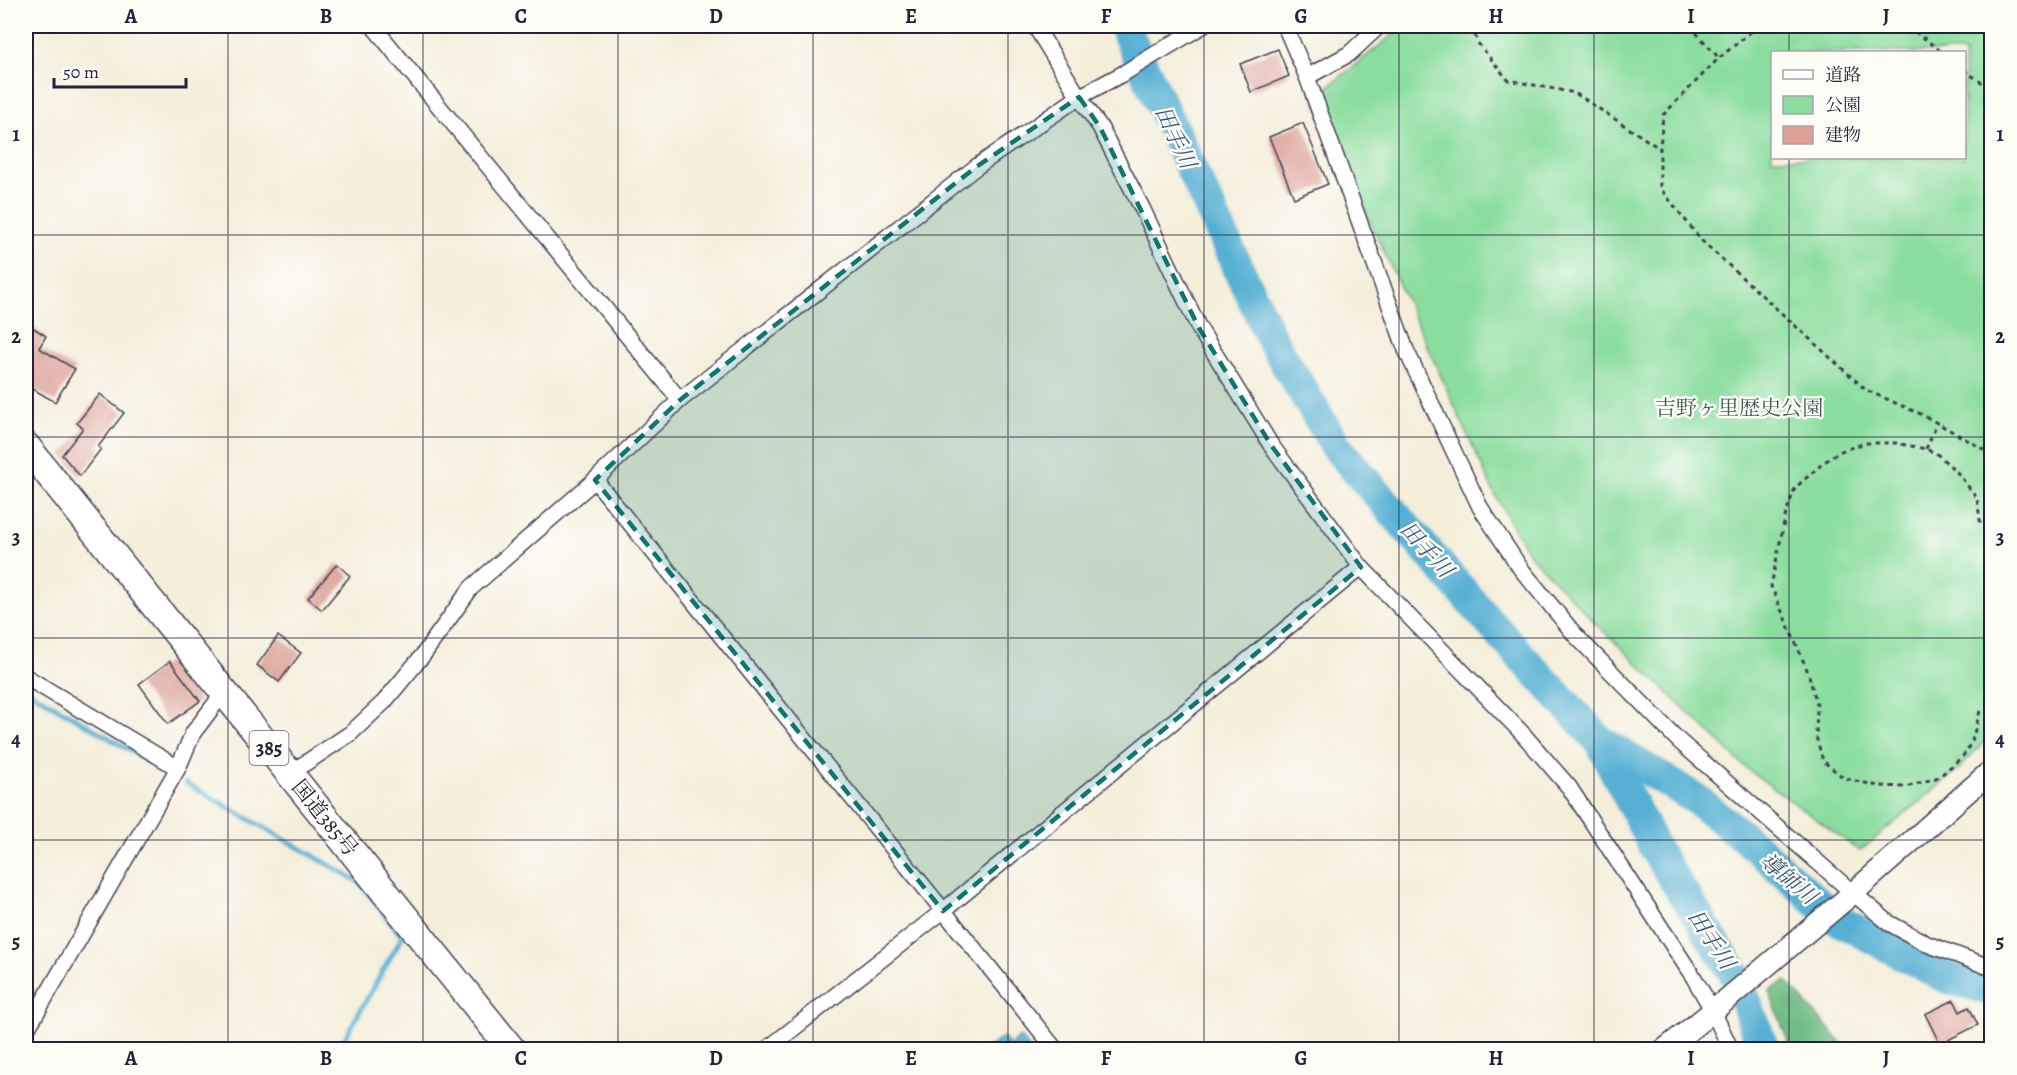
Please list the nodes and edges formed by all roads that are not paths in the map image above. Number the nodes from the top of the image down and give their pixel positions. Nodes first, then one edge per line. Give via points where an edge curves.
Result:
1 (372, 26) edge
2 (1035, 26) edge
3 (1202, 26) edge
4 (1285, 26) edge
5 (1379, 26) edge
6 (1307, 77) junction
7 (1079, 97) junction
8 (680, 400) junction
9 (26, 446) edge
10 (595, 480) junction
11 (1361, 567) junction
12 (26, 677) edge
13 (224, 692) junction
14 (178, 768) junction
15 (1992, 770) edge
16 (295, 780) junction
17 (1853, 893) junction
18 (943, 911) junction
19 (1992, 968) edge
20 (1713, 1011) junction
21 (28, 1021) edge
22 (512, 1050) edge
23 (766, 1050) edge
24 (1056, 1050) edge
25 (1664, 1050) edge
26 (1731, 1050) edge

1 - 8 street
2 - 7 street
3 - 7 street
4 - 6 street
5 - 6 street via 1349,54
6 - 17 street via 1406,350 1480,507 1521,569 1576,636 1679,741
7 - 8 street via 976,167
7 - 11 street via 1100,127 1199,328 1271,445
8 - 10 street
9 - 13 highway, 国道385号 / 385
10 - 16 street via 471,588 384,702 351,733 301,766
10 - 18 street
11 - 18 street
11 - 20 street via 1569,787
12 - 14 street
13 - 14 street via 193,734
13 - 16 highway, 国道385号 / 385
14 - 21 street
15 - 17 street
16 - 22 highway, 国道385号 / 385
17 - 19 street via 1889,923 1927,944
17 - 20 street
18 - 23 street
18 - 24 street
20 - 25 street
20 - 26 street

